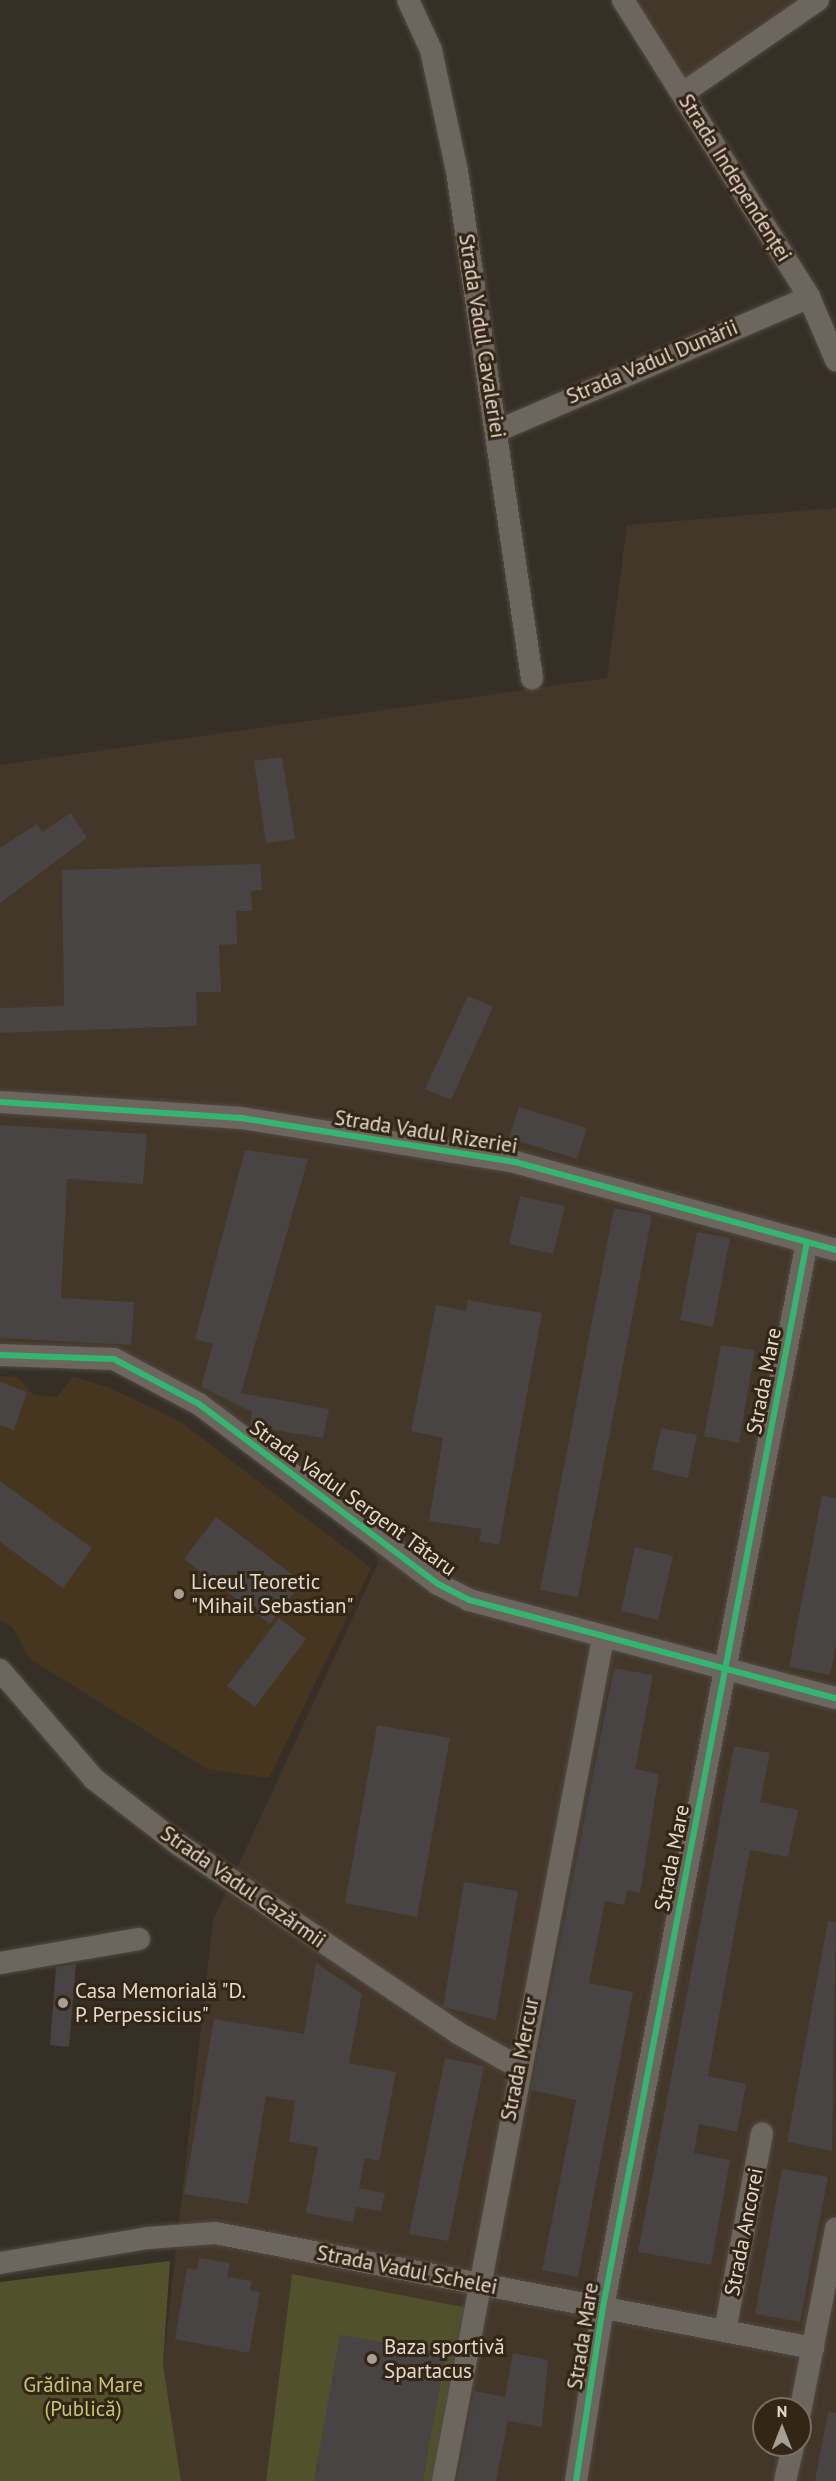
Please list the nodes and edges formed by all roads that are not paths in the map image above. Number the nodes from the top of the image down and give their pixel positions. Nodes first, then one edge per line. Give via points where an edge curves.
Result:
1 (408, 0) edge
2 (623, 0) edge
3 (818, 0) edge
4 (683, 93) junction
5 (809, 297) junction
6 (836, 360) edge
7 (497, 431) junction
8 (532, 678) dead end
9 (0, 1102) edge
10 (807, 1242) junction
11 (836, 1250) edge
12 (0, 1355) edge
13 (603, 1638) junction
14 (725, 1669) junction
15 (0, 1670) edge
16 (836, 1698) edge
17 (139, 1939) dead end
18 (0, 1963) edge
19 (518, 2067) junction
20 (762, 2133) dead end
21 (836, 2229) edge
22 (0, 2263) edge
23 (479, 2284) junction
24 (603, 2307) junction
25 (725, 2331) junction
26 (813, 2348) junction
27 (803, 2397) edge
28 (790, 2457) edge
29 (443, 2481) edge
30 (576, 2481) edge
31 (785, 2481) edge

1 - 7 street, Strada Vadul Cavaleriei via 441,85
2 - 4 street, Strada Independenței
3 - 4 street
4 - 5 street, Strada Independenței
5 - 6 street, Strada Independenței
5 - 7 street, Strada Vadul Dunării
7 - 8 street, Strada Vadul Cavaleriei
9 - 10 street, Strada Vadul Rizeriei via 241,1118 514,1162
10 - 11 street, Strada Vadul Rizeriei
10 - 14 street, Strada Mare
12 - 13 street, Strada Vadul Sergent Tătaru via 114,1359 199,1404 438,1584 505,1613
13 - 14 street, Strada Vadul Sergent Tătaru
13 - 19 street, Strada Mercur
14 - 16 street, Strada Vadul Sergent Tătaru
14 - 24 street, Strada Mare
15 - 19 street, Strada Vadul Cazărmii via 60,1744 112,1794 458,2033
17 - 18 street
19 - 23 street, Strada Mercur
20 - 25 street, Strada Ancorei
21 - 26 street
22 - 23 street, Strada Vadul Schelei via 148,2238 215,2233
23 - 24 street, Strada Vadul Schelei
23 - 29 street, Strada Mercur
24 - 25 street, Strada Vadul Schelei
24 - 30 street, Strada Mare
25 - 26 street, Strada Vadul Schelei
26 - 27 street
28 - 31 street

